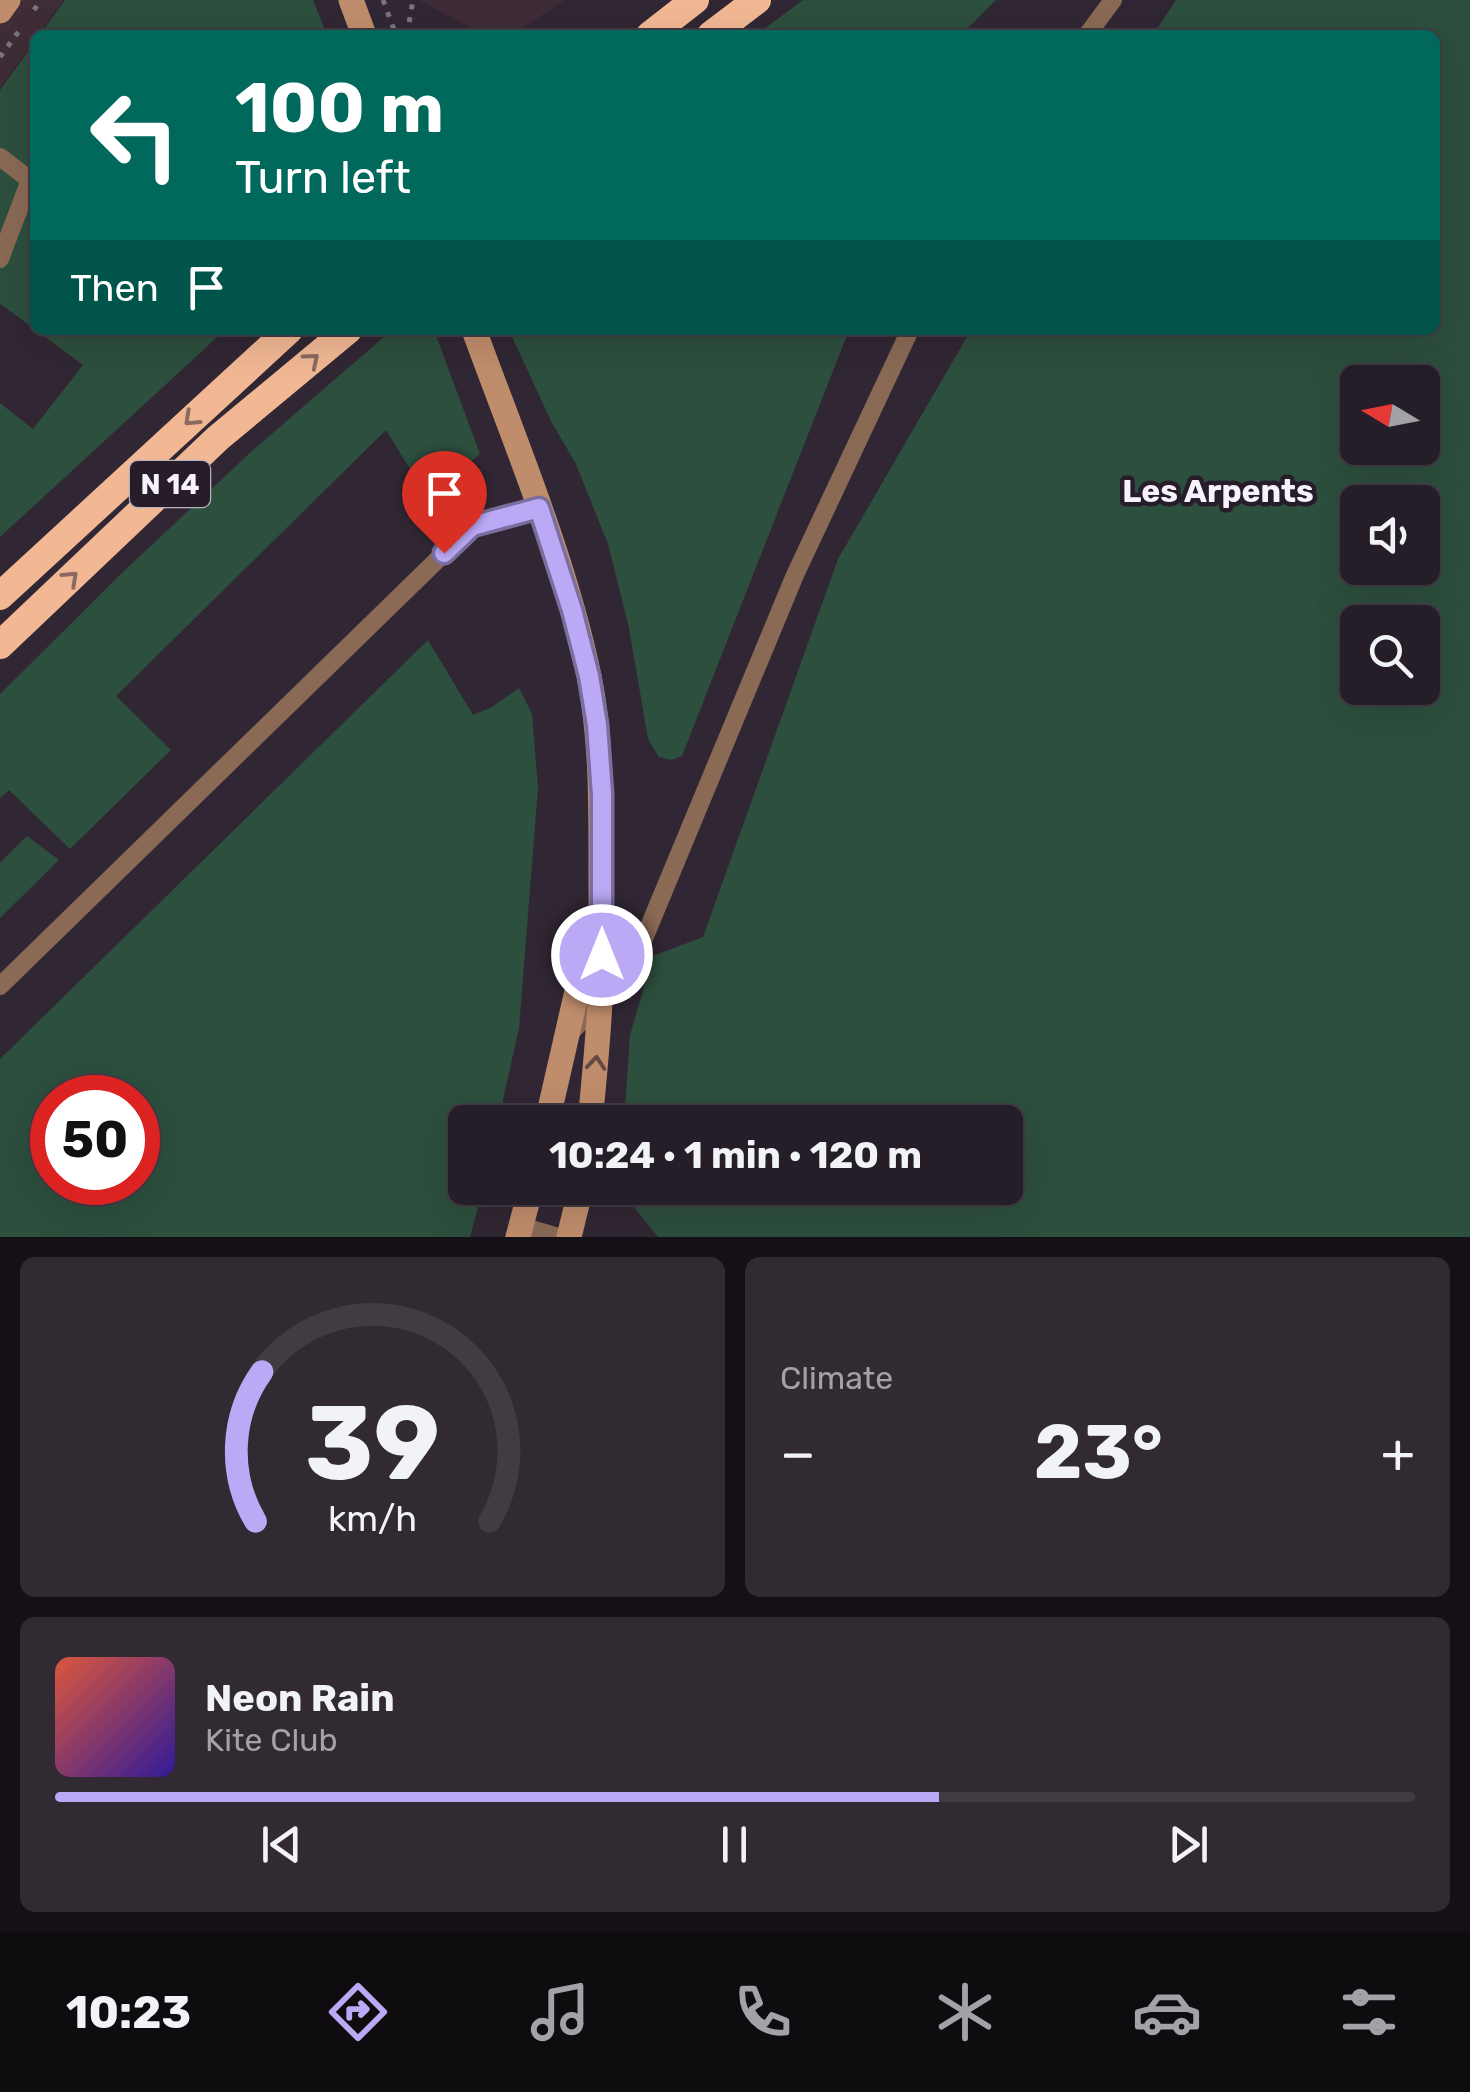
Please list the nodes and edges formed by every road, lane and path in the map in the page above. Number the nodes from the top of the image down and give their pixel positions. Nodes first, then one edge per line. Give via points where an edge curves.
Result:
1 (8, 0) edge
2 (351, 0) edge
3 (413, 0) edge
4 (695, 0) edge
5 (756, 0) edge
6 (1114, 0) edge
7 (0, 11) edge
8 (362, 30) edge
9 (408, 30) edge
10 (656, 30) edge
11 (717, 30) edge
12 (1090, 30) edge
13 (0, 157) edge
14 (0, 258) edge
15 (284, 335) edge
16 (342, 335) edge
17 (476, 335) edge
18 (908, 335) edge
19 (539, 508) junction
20 (0, 596) edge
21 (0, 646) edge
22 (601, 871) junction
23 (0, 986) edge
24 (600, 1003) junction
25 (568, 1035) junction
26 (552, 1105) edge
27 (591, 1105) edge
28 (527, 1205) edge
29 (576, 1205) edge
30 (520, 1232) edge
31 (558, 1237) edge
32 (569, 1237) edge

1 - 7 main road
2 - 8 main road
3 - 9 path
4 - 10 highway
5 - 11 highway
6 - 12 lane
13 - 14 lane via 30,180
15 -> 20 highway, N 14
21 -> 16 highway, N 14 via 218,438
17 - 19 main road
18 - 24 lane via 795,575 638,953
19 - 22 main road via 589,676 602,794
19 - 23 lane via 472,526
22 - 24 main road
22 - 25 main road
24 - 25 lane
27 -> 24 main road
25 - 26 main road
28 - 30 main road
29 - 32 main road
30 - 31 lane

